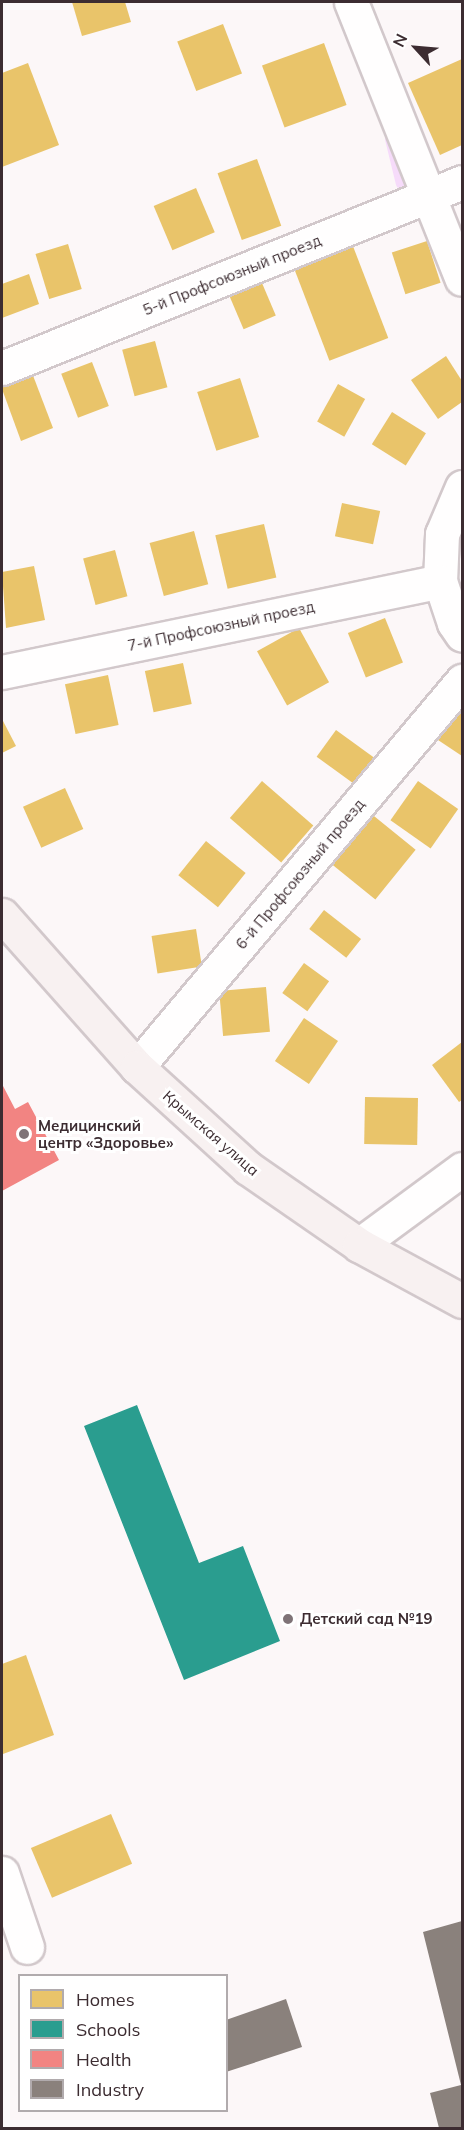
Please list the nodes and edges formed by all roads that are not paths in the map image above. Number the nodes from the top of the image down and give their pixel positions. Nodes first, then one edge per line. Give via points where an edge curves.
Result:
1 (351, 2) edge
2 (462, 183) edge
3 (427, 196) junction
4 (462, 279) edge
5 (2, 368) edge
6 (462, 487) edge
7 (440, 580) junction
8 (462, 635) edge
9 (2, 672) edge
10 (462, 681) edge
11 (2, 915) edge
12 (137, 1067) junction
13 (462, 1169) edge
14 (359, 1245) junction
15 (462, 1301) edge
16 (2, 1873) edge
17 (27, 1947) dead end

1 - 3 street
2 - 3 street, 5-й Профсоюзный проезд
3 - 4 street
3 - 5 street, 5-й Профсоюзный проезд
6 - 7 street via 442,534
7 - 8 street
7 - 9 street, 7-й Профсоюзный проезд
10 - 12 street, 6-й Профсоюзный проезд
11 - 12 main road, Крымская улица
12 - 14 main road, Крымская улица via 248,1168
13 - 14 street
14 - 15 main road, Крымская улица
16 - 17 street

